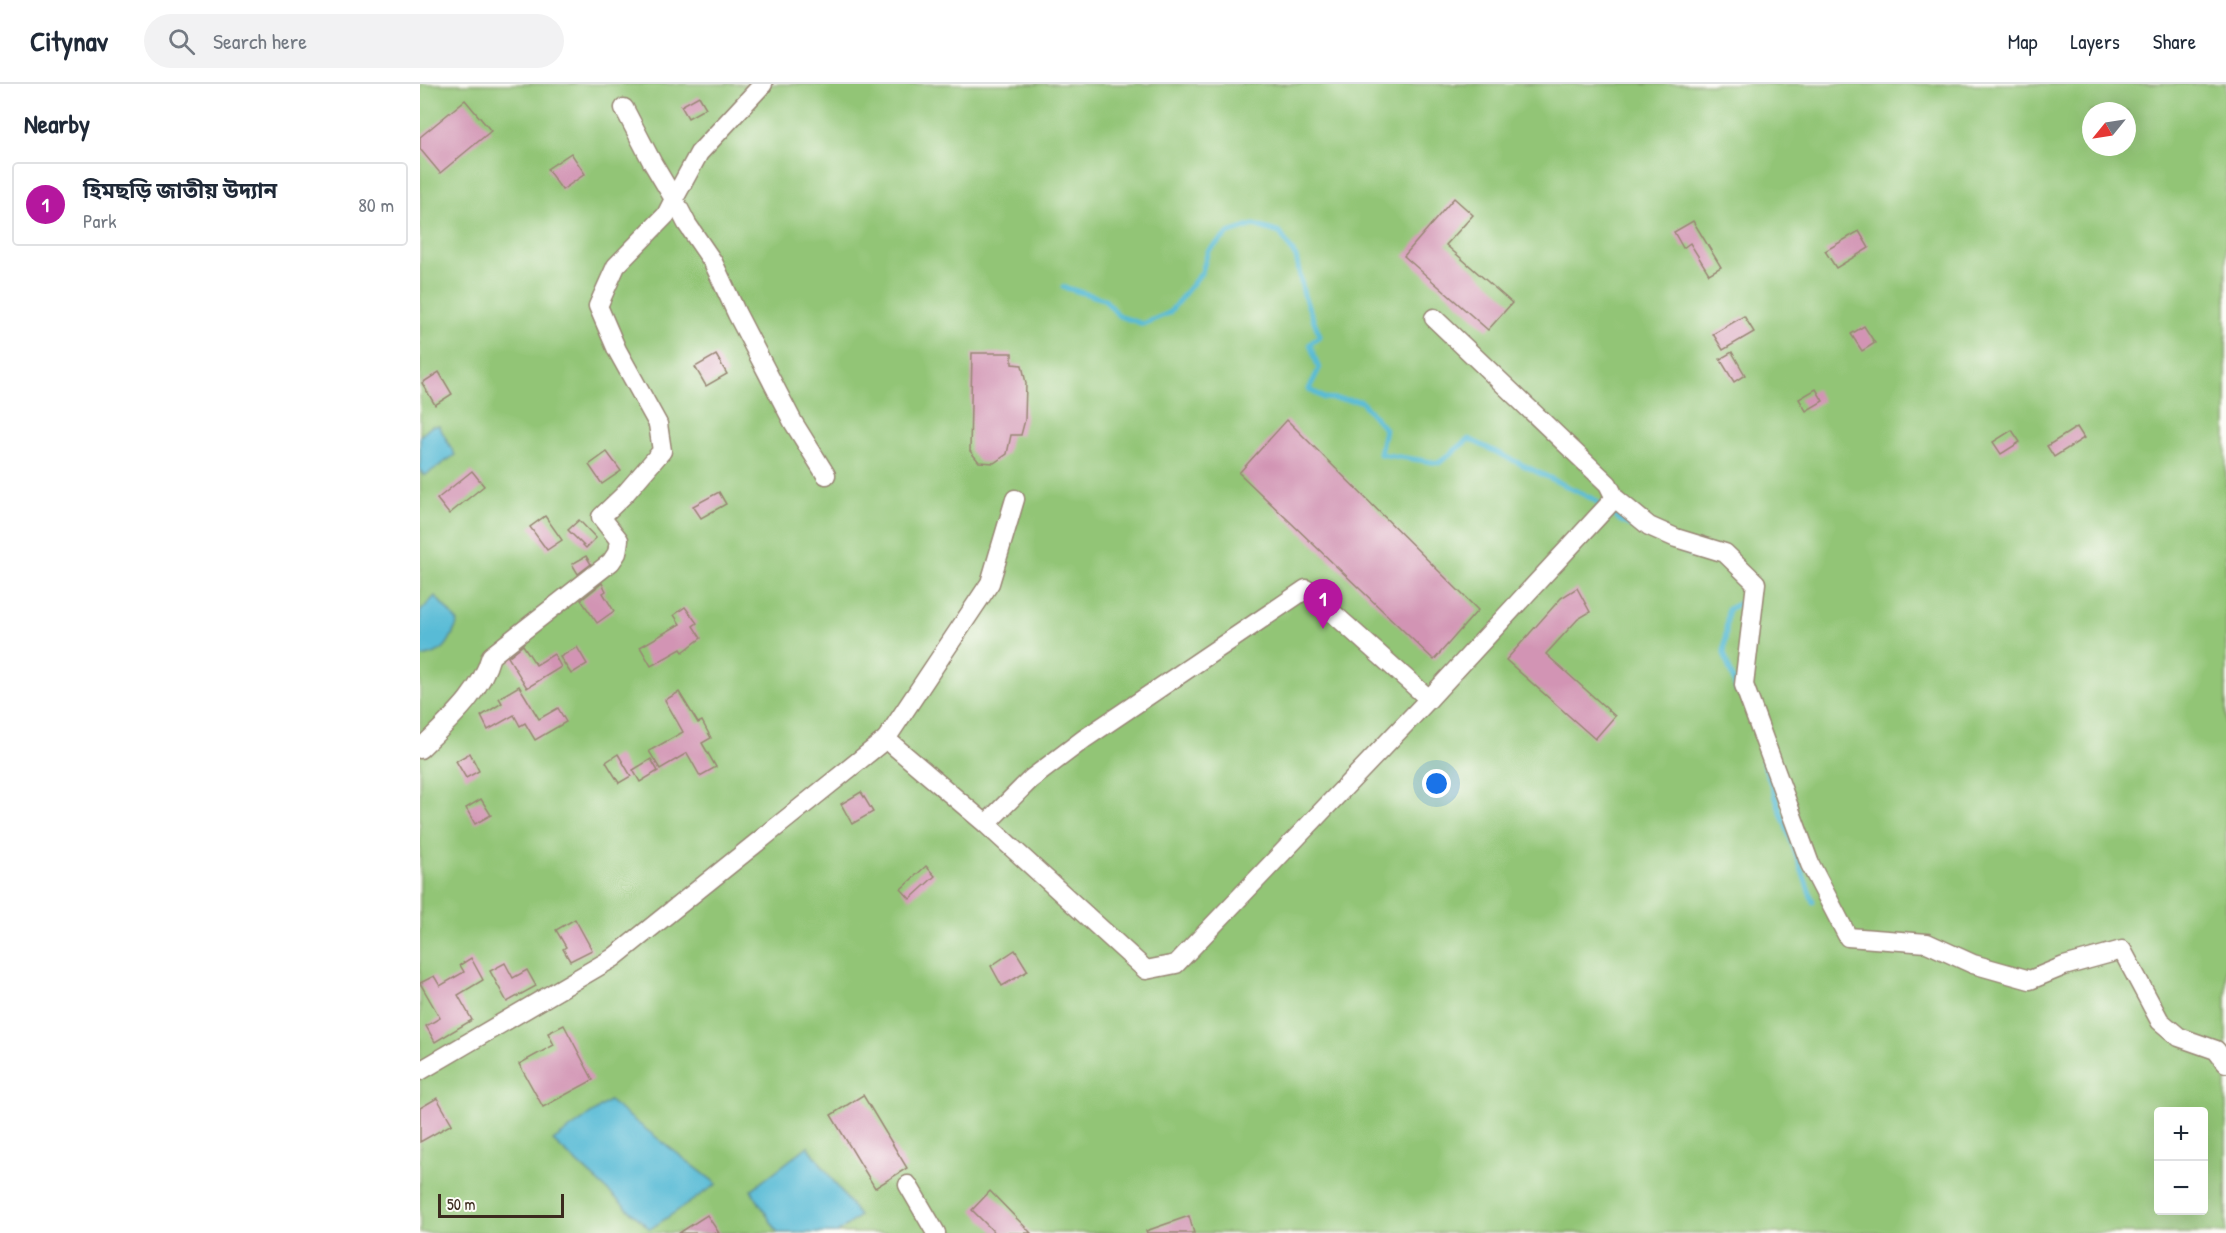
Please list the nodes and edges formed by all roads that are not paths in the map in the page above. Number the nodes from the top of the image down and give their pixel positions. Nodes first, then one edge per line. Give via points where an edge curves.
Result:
1 (763, 84) edge
2 (624, 108) dead end
3 (674, 199) junction
4 (1434, 318) dead end
5 (826, 475) dead end
6 (1615, 498) junction
7 (1015, 499) dead end
8 (1429, 699) junction
9 (886, 739) junction
10 (420, 749) edge
11 (986, 824) junction
12 (2226, 1063) edge
13 (420, 1071) edge
14 (908, 1185) dead end
15 (936, 1233) edge

1 - 3 street via 699,153
2 - 3 street
3 - 5 street via 712,262 793,422
3 - 10 street via 666,215 616,266 598,306 617,350 658,424 662,451 601,517 619,540 617,553 611,562 491,656 479,686
4 - 6 street via 1608,484
6 - 8 street
6 - 12 street via 1648,526 1725,553 1756,583 1744,685 1810,864 1848,938 1927,943 1972,964 2030,980 2122,950 2160,1022 2179,1037 2216,1050
7 - 9 street via 990,583
8 - 11 street via 1306,589 1084,739 1031,778
8 - 11 street via 1176,964 1146,970
9 - 11 street
9 - 13 street via 613,958
14 - 15 street

